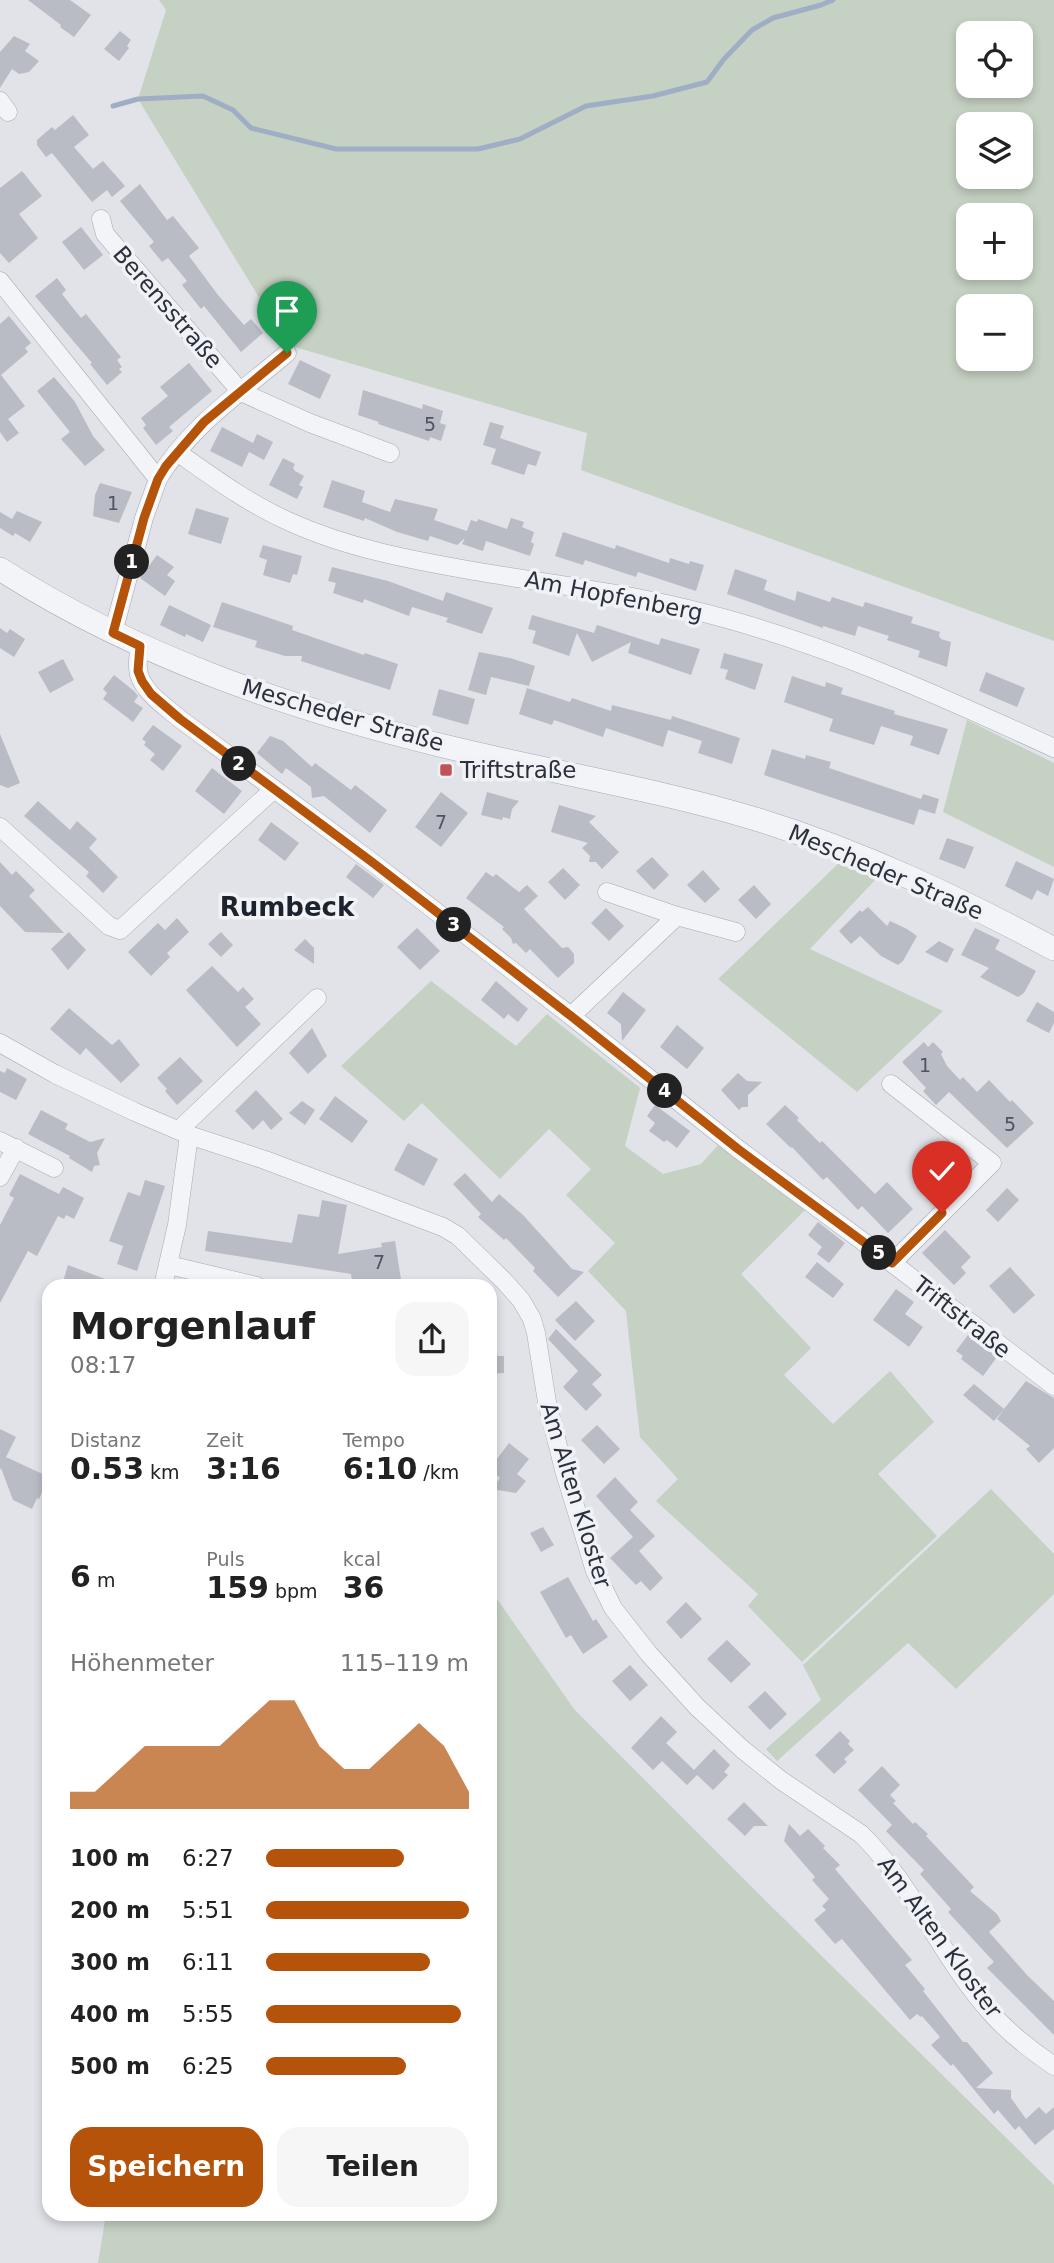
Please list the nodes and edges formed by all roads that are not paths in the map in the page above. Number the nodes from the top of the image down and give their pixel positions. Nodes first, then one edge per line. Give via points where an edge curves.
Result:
1 (101, 219) dead end
2 (0, 281) edge
3 (287, 353) dead end
4 (241, 392) junction
5 (177, 452) junction
6 (390, 453) dead end
7 (158, 479) junction
8 (0, 569) edge
9 (113, 633) junction
10 (140, 646) junction
11 (1054, 748) edge
12 (273, 790) junction
13 (0, 828) edge
14 (607, 892) dead end
15 (677, 915) junction
16 (736, 932) dead end
17 (1054, 949) edge
18 (317, 998) dead end
19 (571, 1016) junction
20 (0, 1043) edge
21 (891, 1084) dead end
22 (184, 1133) junction
23 (8, 1145) edge
24 (54, 1168) dead end
25 (0, 1177) edge
26 (892, 1263) junction
27 (169, 1265) junction
28 (165, 1279) edge
29 (228, 1279) edge
30 (1054, 1386) edge
31 (1051, 2058) edge

1 - 4 street, Berensstraße via 105,234
2 - 7 street
3 - 4 street
4 - 5 street
4 - 6 street
5 - 7 street
5 - 11 street, Am Hopfenberg via 247,500 337,540 432,564 726,618 866,667
7 - 9 street
8 - 9 street, Mescheder Straße
9 - 10 street, Mescheder Straße
10 - 12 street, Triftstraße via 138,671 151,694
10 - 17 street, Mescheder Straße via 336,717 677,798 837,846 912,877
12 - 13 street via 120,930 109,926
12 - 19 street, Triftstraße
14 - 15 street
15 - 16 street
15 - 19 street
18 - 22 street
19 - 26 street, Triftstraße via 738,1149
20 - 22 street, Am Alten Kloster via 55,1074
21 - 26 street via 992,1163
22 - 27 street
22 - 31 street, Am Alten Kloster via 443,1227 513,1290 535,1327 547,1402 565,1470 592,1563 613,1608 697,1707 742,1749 872,1845 992,2014
23 - 24 street
23 - 25 street
26 - 30 street, Triftstraße
27 - 28 street
27 - 29 street

